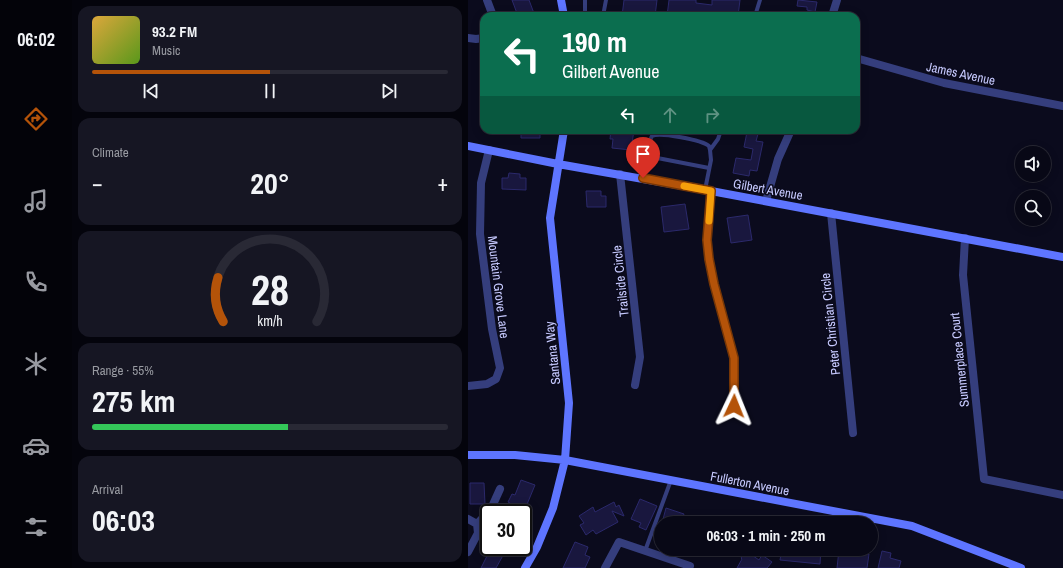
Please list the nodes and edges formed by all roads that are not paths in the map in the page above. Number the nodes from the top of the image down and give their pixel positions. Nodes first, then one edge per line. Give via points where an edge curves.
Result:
1 (487, 0) edge
2 (561, 0) edge
3 (586, 0) edge
4 (606, 0) edge
5 (760, 0) edge
6 (837, 0) edge
7 (491, 12) edge
8 (563, 12) edge
9 (585, 12) edge
10 (604, 12) edge
11 (756, 12) edge
12 (833, 12) edge
13 (468, 38) edge
14 (480, 38) edge
15 (860, 59) edge
16 (1063, 106) edge
17 (563, 134) edge
18 (720, 134) edge
19 (790, 134) edge
20 (468, 146) edge
21 (489, 150) junction
22 (710, 150) junction
23 (647, 156) junction
24 (558, 164) junction
25 (709, 168) junction
26 (620, 174) junction
27 (643, 178) junction
28 (708, 190) junction
29 (766, 201) junction
30 (831, 213) junction
31 (965, 238) junction
32 (1063, 257) edge
33 (634, 385) dead end
34 (468, 386) edge
35 (734, 406) dead end
36 (853, 433) dead end
37 (468, 456) edge
38 (565, 460) junction
39 (670, 480) junction
40 (500, 489) dead end
41 (1063, 495) edge
42 (468, 519) edge
43 (477, 524) junction
44 (645, 551) junction
45 (468, 552) edge
46 (690, 566) dead end
47 (525, 568) edge
48 (605, 568) edge
49 (1021, 568) edge

1 - 7 street
2 - 8 street
3 - 9 lane
4 - 10 lane
5 - 11 lane
6 - 12 street
13 - 14 street
15 - 16 street, James Avenue via 944,83
17 - 24 street, Santana Way
18 - 22 lane
19 - 29 street via 778,159
20 - 21 street, Gilbert Avenue
21 - 24 street, Gilbert Avenue
21 - 34 street, Mountain Grove Lane via 481,183 480,234 494,342 500,368 496,379 487,384
22 - 23 lane via 702,142 657,134 650,138
22 - 25 lane
23 - 25 lane
23 - 27 lane
24 - 26 street, Gilbert Avenue
24 - 38 street, Santana Way via 550,218 569,403
25 - 28 lane
26 - 27 street, Gilbert Avenue
26 - 33 street, Trailside Circle via 640,357
27 - 28 street, Gilbert Avenue
28 - 29 street, Gilbert Avenue
28 - 35 street via 709,259 734,358
29 - 30 street, Gilbert Avenue
30 - 31 street, Gilbert Avenue
30 - 36 street, Peter Christian Circle
31 - 32 street, Gilbert Avenue
31 - 41 street, Summerplace Court via 963,275 984,480
37 - 38 street, Fullerton Avenue via 515,455
38 - 39 street, Fullerton Avenue
38 - 47 street, Santana Way via 553,508
39 - 44 lane
39 - 49 street, Fullerton Avenue via 912,526
40 - 43 street via 491,509
42 - 43 street
43 - 45 street via 478,533
44 - 46 street
44 - 48 street via 619,542

